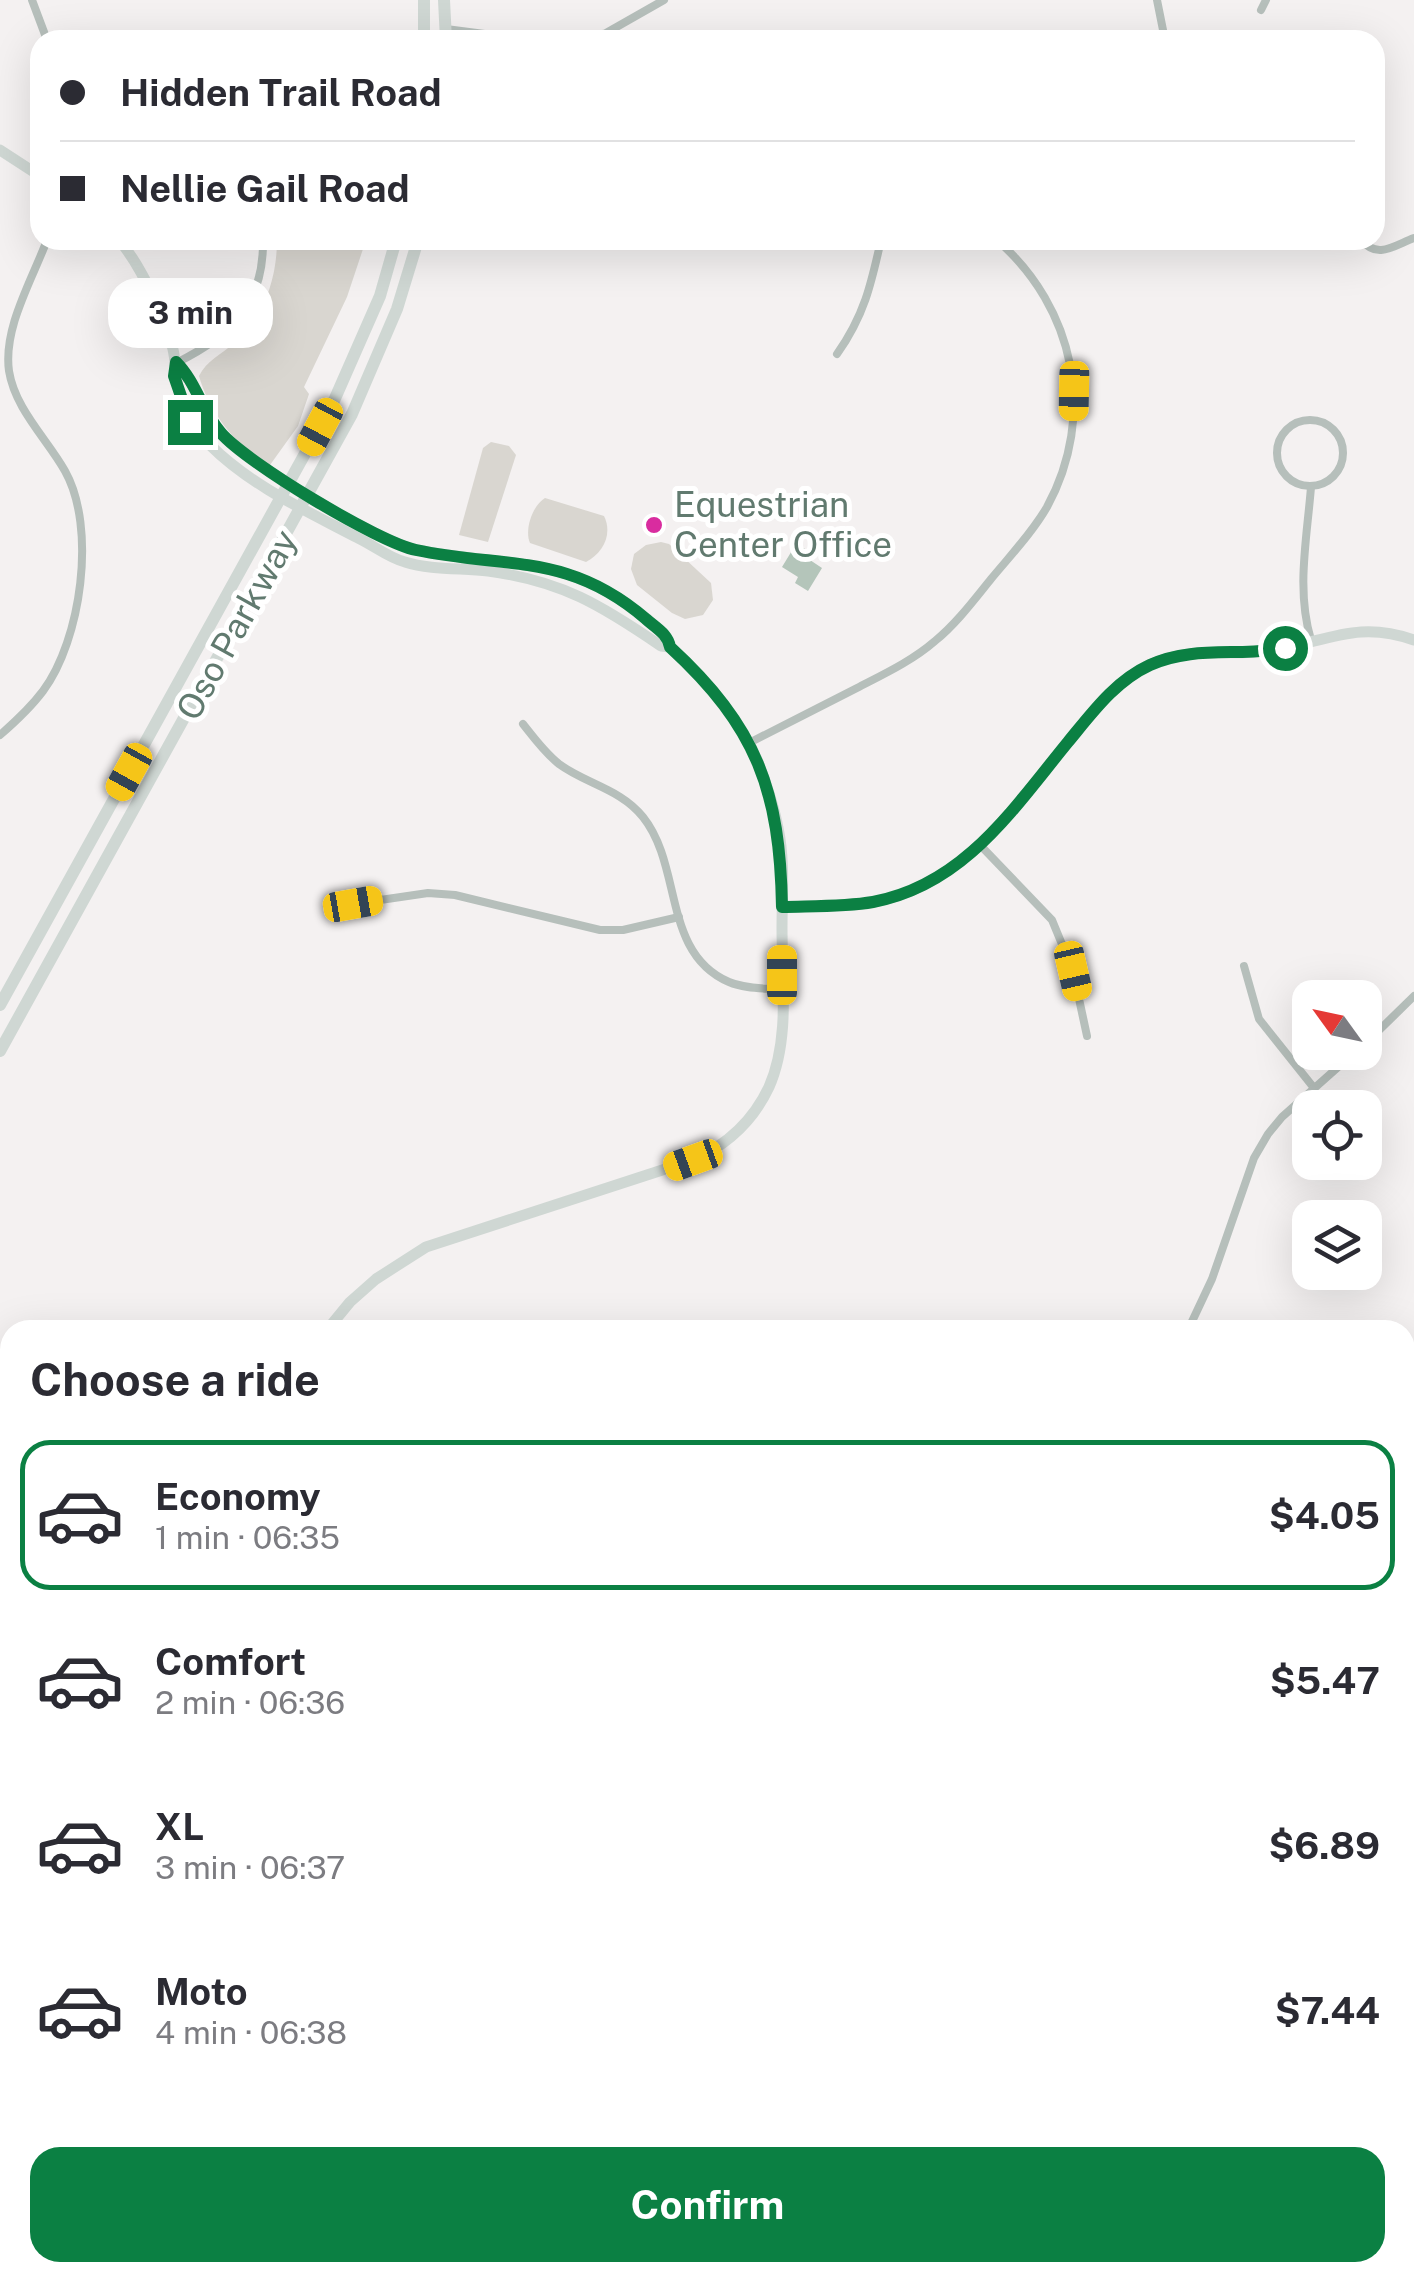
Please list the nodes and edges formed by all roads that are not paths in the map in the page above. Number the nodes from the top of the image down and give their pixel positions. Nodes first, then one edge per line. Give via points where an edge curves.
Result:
1 (32, 0) edge
2 (424, 0) edge
3 (444, 0) edge
4 (664, 0) edge
5 (1157, 0) edge
6 (1266, 0) edge
7 (1261, 10) dead end
8 (43, 30) edge
9 (424, 30) edge
10 (446, 30) edge
11 (611, 30) edge
12 (1163, 30) edge
13 (0, 150) edge
14 (30, 170) edge
15 (1414, 238) edge
16 (1385, 249) edge
17 (43, 250) edge
18 (127, 250) edge
19 (262, 250) edge
20 (393, 250) edge
21 (415, 250) edge
22 (879, 250) edge
23 (1007, 250) edge
24 (838, 354) dead end
25 (176, 362) junction
26 (1311, 486) junction
27 (286, 490) junction
28 (306, 502) junction
29 (1311, 640) junction
30 (1414, 640) edge
31 (523, 724) dead end
32 (0, 735) edge
33 (750, 744) junction
34 (981, 846) junction
35 (353, 904) dead end
36 (782, 907) junction
37 (679, 916) junction
38 (1244, 966) dead end
39 (782, 990) junction
40 (1414, 996) edge
41 (0, 1005) edge
42 (1382, 1027) edge
43 (1088, 1036) dead end
44 (0, 1051) edge
45 (1334, 1070) edge
46 (1314, 1088) junction
47 (336, 1320) edge
48 (1193, 1320) edge

1 - 8 street
2 - 9 main road
3 - 10 main road
4 - 11 street
5 - 12 street
6 - 7 street
13 - 14 street
15 - 16 street
17 - 32 street via 13,328 10,372 15,392 74,488 84,546 75,607 54,671
18 - 25 street via 154,297
19 - 25 street via 259,282 238,320
20 - 27 main road, Oso Parkway via 361,344
21 - 28 main road, Oso Parkway via 368,381
22 - 24 street via 868,298
23 - 33 street via 1045,293 1071,360 1068,456 1044,511 937,640 908,662
25 - 27 street via 234,448
26 - 26 street via 1334,476 1343,452 1333,429 1309,420 1286,430 1276,454 1287,478
26 - 29 street via 1302,586
27 - 28 street
27 - 41 main road, Oso Parkway
28 - 33 street via 413,550 553,568 594,584 669,639
28 - 44 main road, Oso Parkway
29 - 30 street via 1362,630
29 - 34 street via 1272,650 1192,652 1136,672 1101,703
31 - 37 street via 560,764 616,794 645,820
33 - 36 street via 779,831
34 - 36 street via 944,876 888,898
34 - 43 street via 1052,920
35 - 37 street via 454,895 600,930
36 - 39 street
37 - 39 street via 689,948 714,973 744,986
38 - 46 street via 1260,1019
39 - 47 street via 780,1046 770,1084 721,1145 674,1168 426,1247 376,1279
40 - 42 street
45 - 46 street
46 - 48 street via 1282,1117 1254,1158

